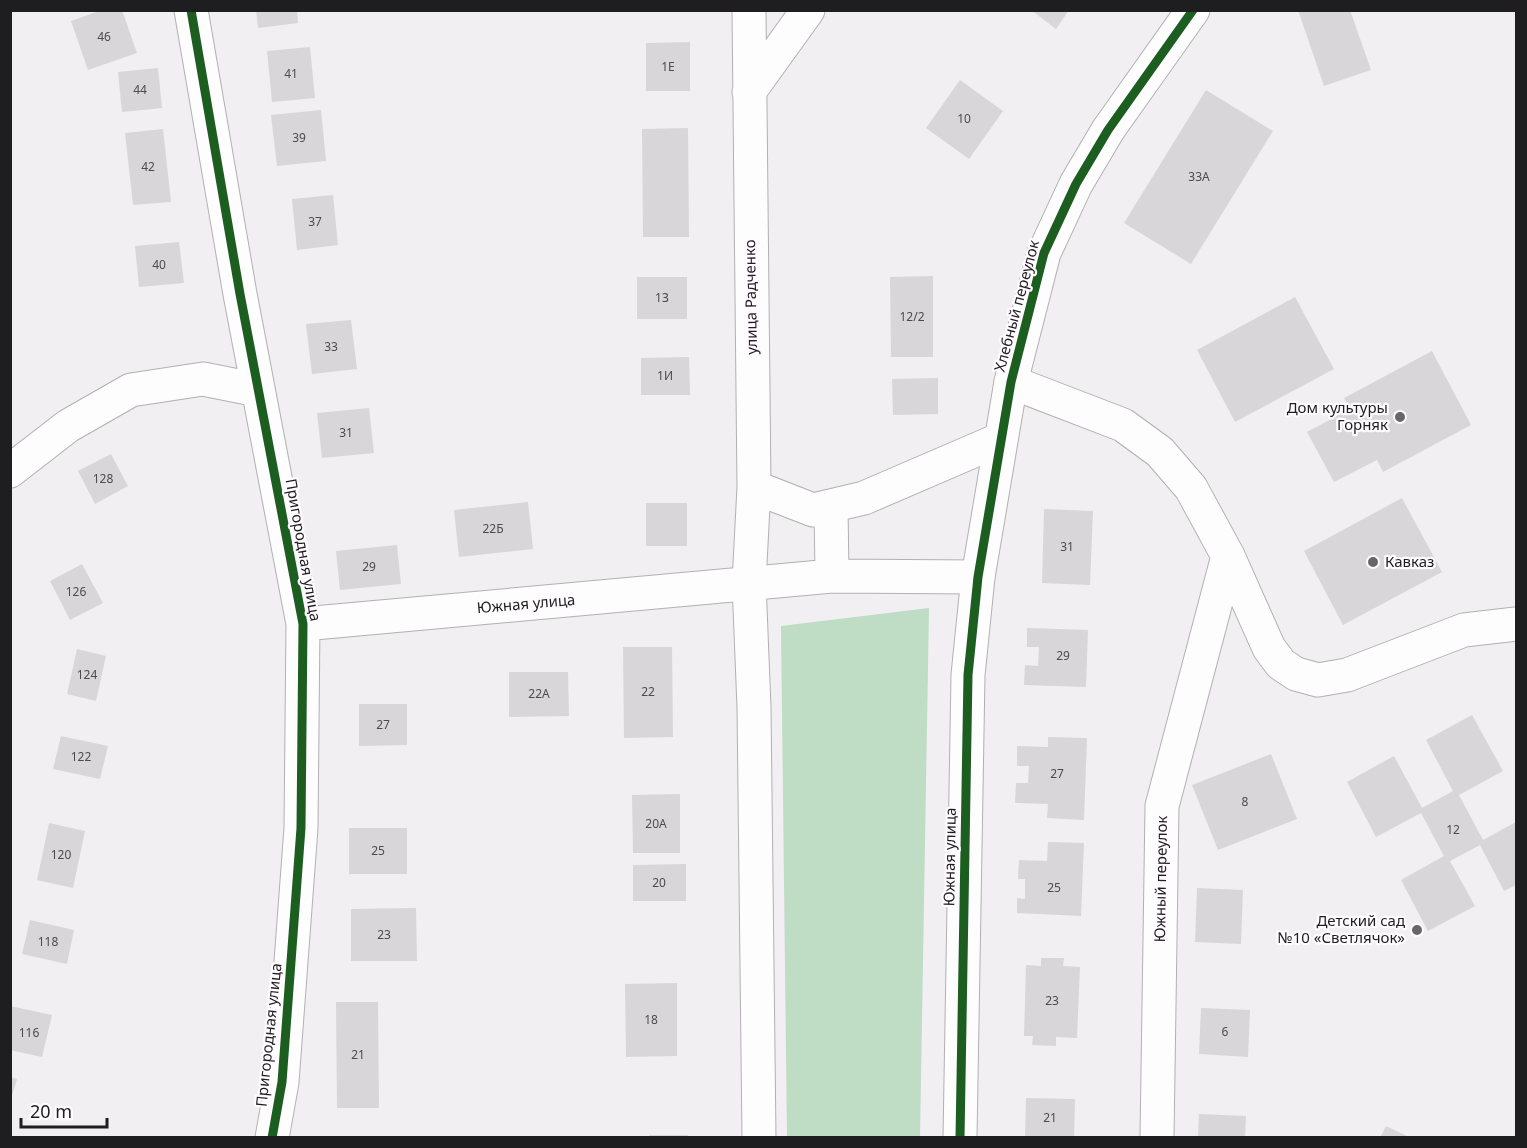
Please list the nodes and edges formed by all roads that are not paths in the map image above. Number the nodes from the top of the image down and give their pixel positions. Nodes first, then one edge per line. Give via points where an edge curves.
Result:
1 (191, 10) edge
2 (749, 10) edge
3 (808, 10) edge
4 (1193, 10) edge
5 (749, 92) junction
6 (1011, 382) junction
7 (258, 390) junction
8 (1001, 439) junction
9 (10, 471) edge
10 (754, 488) junction
11 (831, 506) junction
12 (1227, 556) junction
13 (832, 576) junction
14 (978, 577) junction
15 (749, 584) junction
16 (303, 624) junction
17 (1516, 624) edge
18 (272, 1137) edge
19 (759, 1137) edge
20 (960, 1137) edge
21 (1157, 1137) edge

1 - 7 street, Пригородная улица
2 - 5 street, улица Радченко
3 - 5 street
4 - 6 street, Хлебный переулок via 1108,130 1076,184 1044,253
5 - 10 street, улица Радченко
6 - 8 street, Хлебный переулок
6 - 12 street via 1123,425 1160,452 1191,488
7 - 9 street via 203,379 131,390 68,426
7 - 16 street, Пригородная улица
8 - 11 street via 864,498
8 - 14 street, Хлебный переулок
10 - 11 street via 813,510
10 - 15 street, улица Радченко
11 - 13 street
12 - 17 street via 1269,648 1281,664 1296,674 1318,680 1347,675 1464,630
12 - 21 street, Южный переулок via 1162,806
13 - 14 street, Южная улица
13 - 15 street, Южная улица
14 - 20 street, Южная улица via 968,675
15 - 16 street, Южная улица
15 - 19 street
16 - 18 street, Пригородная улица via 301,828 282,1082

